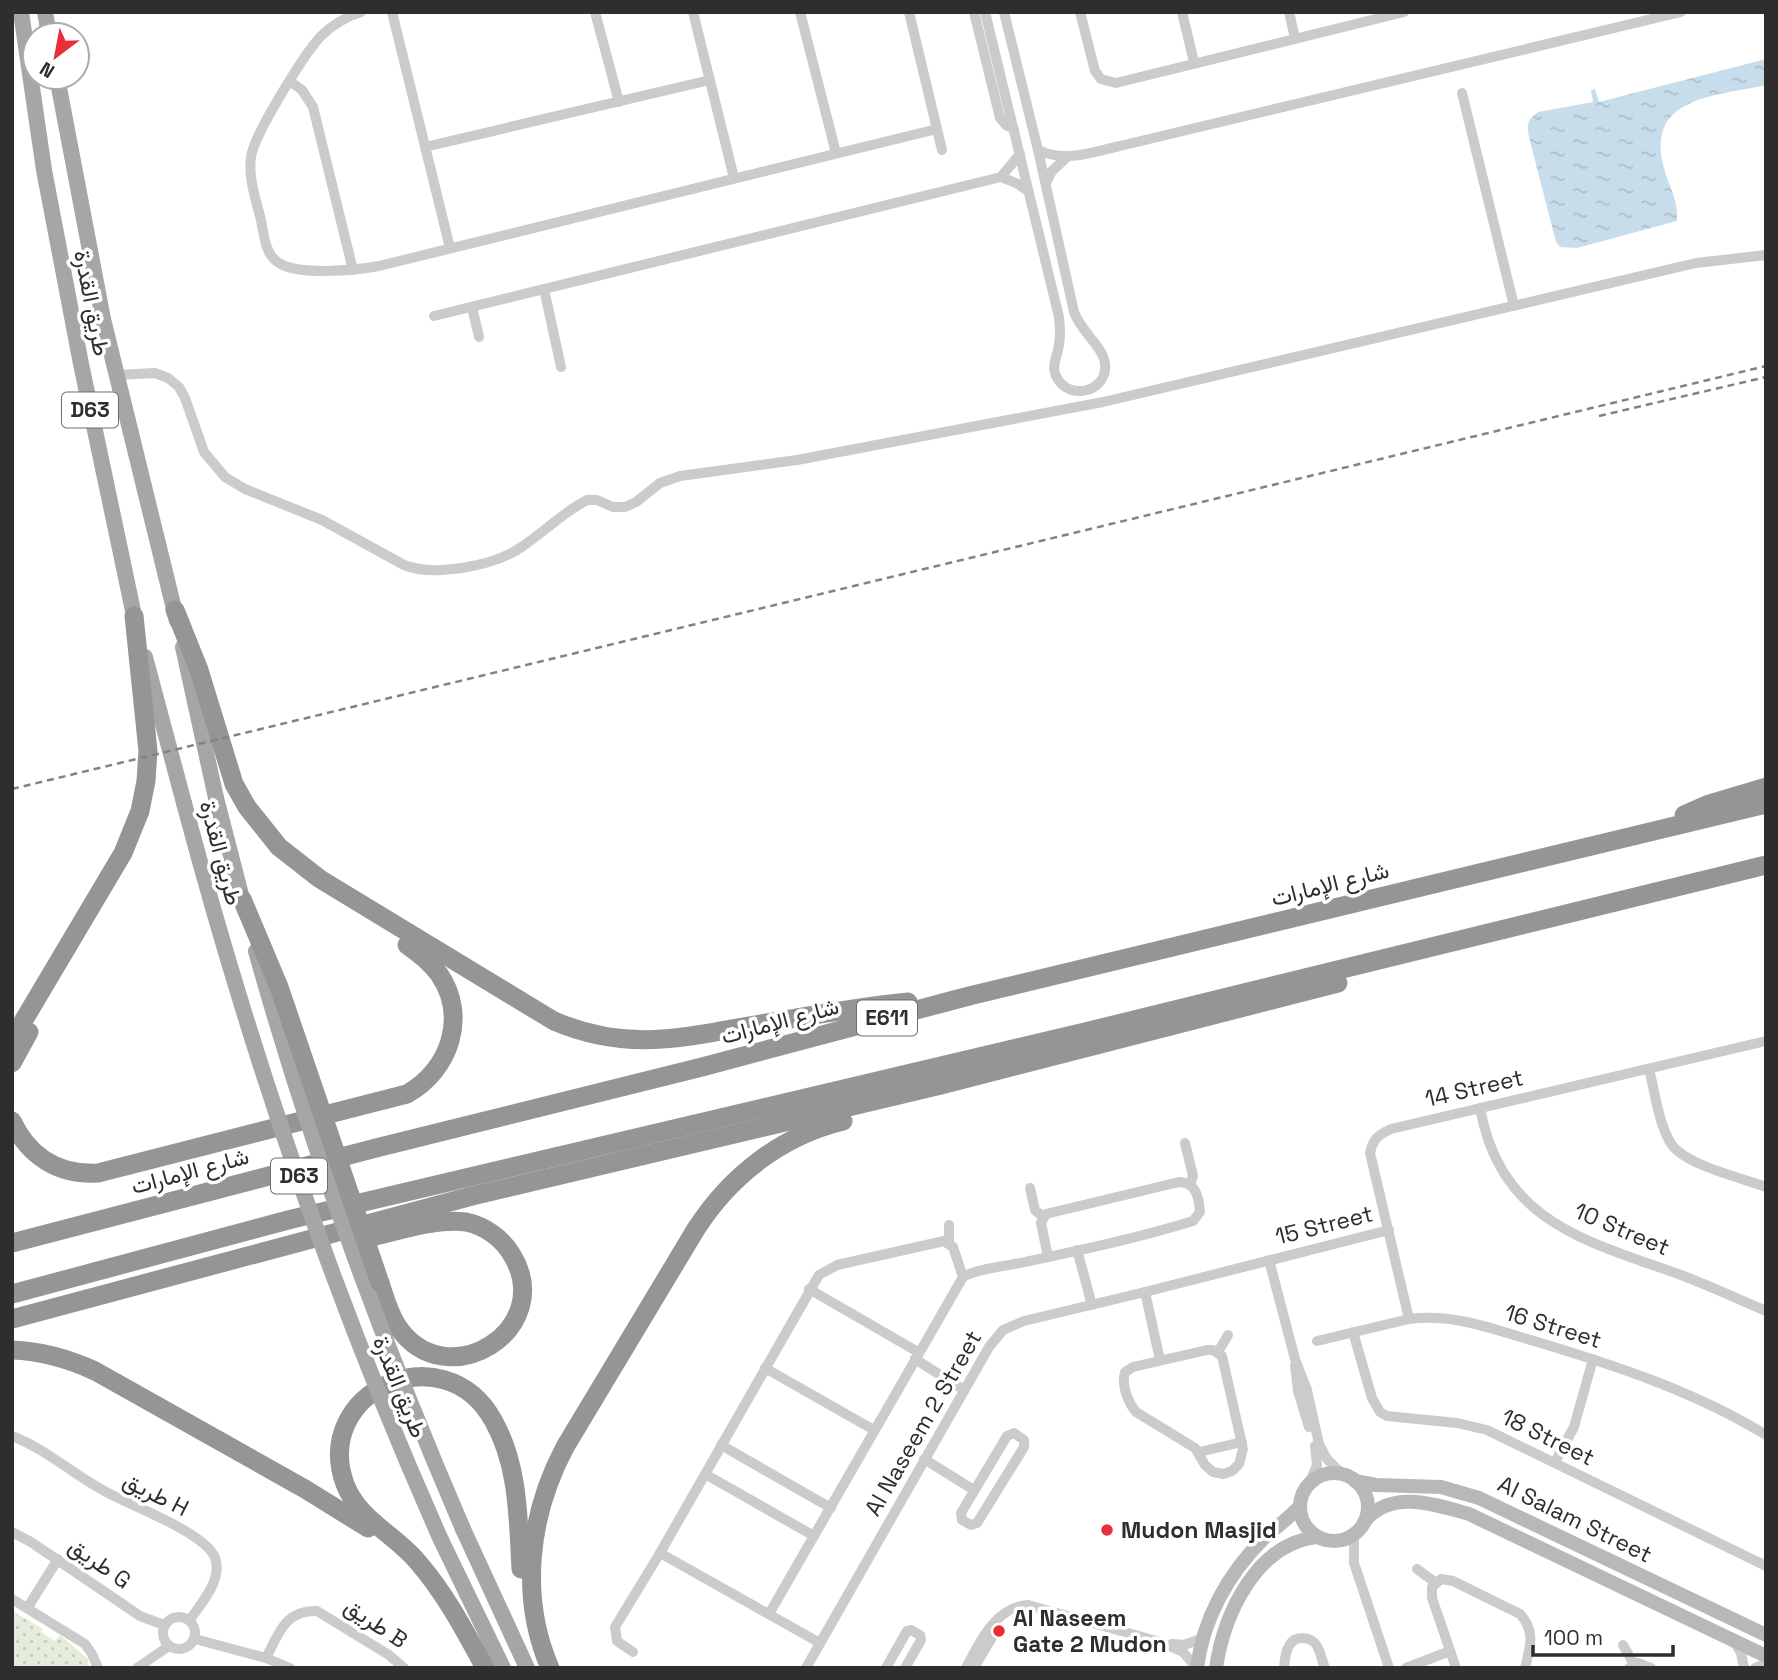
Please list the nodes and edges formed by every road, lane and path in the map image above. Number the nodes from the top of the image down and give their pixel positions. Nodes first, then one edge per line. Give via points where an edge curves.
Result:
1 (21, 12) edge
2 (361, 12) edge
3 (391, 12) edge
4 (595, 12) edge
5 (693, 12) edge
6 (800, 12) edge
7 (909, 12) edge
8 (974, 12) edge
9 (985, 12) edge
10 (1004, 12) edge
11 (1080, 12) edge
12 (1182, 12) edge
13 (1289, 12) edge
14 (1404, 12) edge
15 (1681, 12) edge
16 (1390, 14) edge
17 (1295, 38) junction
18 (1194, 62) junction
19 (710, 80) junction
20 (291, 82) junction
21 (59, 91) edge
22 (1462, 93) dead end
23 (619, 102) junction
24 (937, 129) junction
25 (1014, 129) junction
26 (425, 147) junction
27 (942, 150) dead end
28 (1038, 150) junction
29 (836, 153) junction
30 (1020, 154) junction
31 (1068, 157) junction
32 (1001, 177) junction
33 (734, 178) junction
34 (1046, 183) junction
35 (1028, 191) junction
36 (450, 248) junction
37 (1766, 255) edge
38 (353, 270) junction
39 (544, 289) junction
40 (1514, 306) junction
41 (472, 307) junction
42 (434, 316) dead end
43 (479, 337) dead end
44 (561, 367) dead end
45 (116, 375) junction
46 (175, 610) junction
47 (134, 616) junction
48 (1766, 787) edge
49 (1766, 804) edge
50 (1667, 828) junction
51 (1766, 865) edge
52 (1709, 878) junction
53 (337, 889) junction
54 (242, 900) junction
55 (89, 909) junction
56 (1307, 991) junction
57 (969, 996) junction
58 (12, 1040) edge
59 (1766, 1041) edge
60 (12, 1063) edge
61 (1649, 1069) junction
62 (1480, 1108) junction
63 (12, 1121) edge
64 (1185, 1143) dead end
65 (1190, 1184) junction
66 (1766, 1187) edge
67 (1030, 1188) dead end
68 (1042, 1217) junction
69 (949, 1225) dead end
70 (1389, 1230) junction
71 (12, 1243) edge
72 (949, 1243) junction
73 (1077, 1250) junction
74 (1048, 1257) junction
75 (1269, 1260) junction
76 (963, 1278) junction
77 (134, 1285) junction
78 (809, 1289) junction
79 (1145, 1293) junction
80 (12, 1294) edge
81 (1092, 1305) junction
82 (1766, 1311) edge
83 (12, 1319) edge
84 (1409, 1319) junction
85 (1353, 1332) junction
86 (1228, 1335) dead end
87 (1317, 1341) dead end
88 (12, 1350) edge
89 (1218, 1352) junction
90 (917, 1355) junction
91 (1592, 1359) junction
92 (1160, 1360) junction
93 (765, 1368) junction
94 (964, 1390) junction
95 (1304, 1395) junction
96 (874, 1430) junction
97 (1766, 1435) edge
98 (12, 1436) edge
99 (1242, 1442) junction
100 (722, 1445) junction
101 (1199, 1452) junction
102 (924, 1459) junction
103 (1555, 1462) junction
104 (705, 1474) junction
105 (1348, 1478) junction
106 (1310, 1482) junction
107 (974, 1490) junction
108 (1300, 1507) junction
109 (831, 1508) junction
110 (1364, 1522) junction
111 (12, 1532) edge
112 (1353, 1535) junction
113 (814, 1536) junction
114 (1317, 1536) junction
115 (660, 1553) junction
116 (58, 1559) junction
117 (1766, 1566) edge
118 (1417, 1569) dead end
119 (1436, 1583) junction
120 (12, 1599) edge
121 (28, 1607) junction
122 (769, 1614) junction
123 (190, 1620) junction
124 (164, 1625) junction
125 (1766, 1635) edge
126 (1203, 1638) junction
127 (195, 1639) junction
128 (1734, 1641) junction
129 (1160, 1642) junction
130 (820, 1643) junction
131 (169, 1646) junction
132 (1623, 1646) dead end
133 (1450, 1651) junction
134 (633, 1652) dead end
135 (1766, 1656) edge
136 (266, 1658) junction
137 (976, 1660) edge
138 (1766, 1663) edge
139 (910, 1666) edge
140 (1632, 1666) edge
141 (98, 1668) edge
142 (137, 1668) edge
143 (290, 1668) edge
144 (404, 1668) edge
145 (474, 1668) edge
146 (485, 1668) edge
147 (503, 1668) edge
148 (527, 1668) edge
149 (549, 1668) edge
150 (806, 1668) edge
151 (886, 1668) edge
152 (966, 1668) edge
153 (1197, 1668) edge
154 (1216, 1668) edge
155 (1284, 1668) edge
156 (1325, 1668) edge
157 (1389, 1668) edge
158 (1406, 1668) edge
159 (1456, 1668) edge
160 (1525, 1668) edge
161 (1651, 1668) edge
162 (1744, 1668) edge
163 (1755, 1668) edge

1 - 47 main road, طريق القدرة / D63 via 80,364
2 - 20 street via 320,37
3 - 26 street
4 - 23 street
5 - 19 street
6 - 29 street
7 - 24 street
8 - 25 street via 1000,118
9 - 25 street
10 - 28 street
11 - 18 street via 1095,71 1106,81 1116,83
12 - 18 street
13 - 17 street
14 - 16 street
15 - 31 street
16 - 17 street
17 - 18 street
19 - 23 street
19 - 33 street
20 - 38 street via 313,107
20 - 38 street via 261,130 251,157 251,180 267,248 275,260 288,267
21 - 45 main road, طريق القدرة / D63
22 - 40 street
23 - 26 street
24 - 27 street
24 - 29 street
25 - 30 street
26 - 36 street
28 - 31 street
28 - 34 street
29 - 33 street
30 - 32 street
30 - 35 street
31 - 34 street
32 - 35 street
32 - 39 street
33 - 36 street
34 - 35 street via 1074,312 1105,364 1098,384 1087,391 1067,388 1055,372 1059,317
36 - 38 street
37 - 40 street via 1696,263
39 - 41 street
39 - 44 street
40 - 45 street via 1103,402 797,460 680,476 660,483 625,507 587,500 505,556 440,570 404,565 322,520 235,483 216,469 204,452 185,398 174,382 155,373
41 - 42 street
41 - 43 street
45 - 46 main road, طريق القدرة / D63
46 - 53 highway via 199,670 225,759 247,807 279,847
46 - 54 main road, طريق القدرة / D63, bridge
47 - 55 highway via 147,736 146,781 130,839
47 - 147 main road, طريق القدرة / D63, bridge via 235,985 286,1142 357,1342 441,1540
48 - 50 highway via 1699,807
49 - 50 highway, شارع الإمارات / E611
50 - 57 highway, شارع الإمارات / E611
51 - 52 highway
52 - 56 highway via 1602,915
52 - 80 highway via 1085,1032 305,1216
53 - 57 highway via 541,1014 568,1027 611,1038 671,1039 851,1009
53 - 63 highway via 424,958 447,989 453,1018 449,1048 433,1075 417,1089 387,1101 98,1173 71,1172 46,1162 26,1144
54 - 77 highway, bridge via 279,987 380,1283 393,1318 404,1334 426,1351 453,1357 471,1355 496,1343 514,1321 522,1295 519,1268 504,1244 482,1227 455,1221 303,1250 174,1283
54 - 148 main road, طريق القدرة / D63, bridge via 332,1195 391,1355
55 - 58 highway
55 - 60 highway via 79,949
56 - 77 highway via 941,1086 472,1196
56 - 149 highway via 1186,1033 822,1128 777,1148 737,1178 700,1222 551,1475 536,1524 531,1575
57 - 71 highway, شارع الإمارات / E611
59 - 61 street, 14 Street
61 - 62 street, 14 Street
61 - 66 street via 1665,1129 1678,1153
62 - 70 street, 14 Street via 1391,1129 1373,1141 1370,1153
62 - 82 street, 10 Street via 1496,1162 1543,1216 1614,1253
64 - 65 street via 1193,1176
65 - 68 street via 1180,1182
65 - 73 street via 1199,1206 1193,1221
67 - 68 street via 1035,1210
68 - 74 street
69 - 72 street
70 - 75 street, 15 Street
70 - 84 street, 14 Street
72 - 76 street
72 - 78 street via 916,1245 836,1265 819,1275
73 - 74 street
73 - 81 street
74 - 76 street
75 - 79 street, Al Naseem 2 Street
75 - 95 street
76 - 90 street
77 - 83 highway
78 - 90 street
78 - 93 street
79 - 81 street, Al Naseem 2 Street
79 - 92 street
81 - 94 street, Al Naseem 2 Street via 1003,1330
84 - 85 street, 16 Street
84 - 91 street, 16 Street via 1454,1318
85 - 87 street, 16 Street
85 - 103 street, 18 Street via 1380,1412 1472,1425
86 - 89 street
88 - 145 highway via 68,1359 96,1371 364,1525 397,1549 419,1573
89 - 92 street via 1206,1350
89 - 99 street
90 - 94 street
90 - 96 street
91 - 97 street, 16 Street via 1709,1404
91 - 103 street via 1574,1427
92 - 101 street via 1125,1372 1131,1405
93 - 96 street
93 - 100 street
94 - 102 street, Al Naseem 2 Street
95 - 105 street via 1319,1444 1327,1459
95 - 106 street via 1317,1454
96 - 109 street
98 - 123 street, طريق H via 212,1551 216,1578
99 - 101 street
99 - 101 street via 1239,1464 1223,1474 1205,1465
100 - 104 street
100 - 109 street
102 - 107 street
102 - 130 street, Al Naseem 2 Street
103 - 117 street, 18 Street
104 - 113 street
104 - 115 street
105 - 106 street via 1325,1474
105 - 110 street via 1367,1500
105 - 125 street, Al Salam Street via 1376,1485 1441,1487 1479,1498
106 - 108 street
107 - 107 street via 961,1513 962,1520 971,1525 979,1521 1024,1440 1009,1434
108 - 114 street via 1304,1524
108 - 126 street via 1239,1567
109 - 113 street
110 - 112 street
110 - 128 street, Al Salam Street via 1380,1507 1399,1502 1469,1514
111 - 116 street, طريق G
112 - 114 street via 1339,1541
112 - 157 street via 1354,1563
113 - 122 street
114 - 154 street via 1279,1550 1251,1579 1231,1615
115 - 122 street
115 - 134 street via 615,1627 617,1641
116 - 121 street
116 - 124 street, طريق G via 140,1616
118 - 119 street
119 - 133 street via 1432,1598
119 - 160 street via 1453,1581 1520,1614 1531,1638
120 - 121 street
121 - 141 street via 85,1644
122 - 130 street
123 - 124 street via 176,1617
123 - 127 street
124 - 131 street via 163,1637
126 - 129 street via 1184,1645
126 - 153 street
127 - 131 street via 181,1650
127 - 136 street
128 - 135 street, Al Salam Street
128 - 162 street
129 - 137 street via 1028,1605 1008,1610 988,1630
129 - 153 street via 1183,1652
130 - 150 street, Al Naseem 2 Street
131 - 142 street
132 - 140 street
133 - 158 street
133 - 159 street
136 - 143 street
136 - 144 street, طريق B via 291,1616 303,1610 317,1611
137 - 152 street
138 - 163 street
139 - 151 street via 921,1640 911,1630
140 - 161 street via 1639,1663
146 - 149 highway via 443,1595 408,1551 366,1515 345,1483 340,1454 346,1425 364,1399 380,1386 410,1376 431,1376 470,1392 499,1431 518,1501 526,1600
155 - 156 street via 1287,1647 1300,1638 1316,1644

